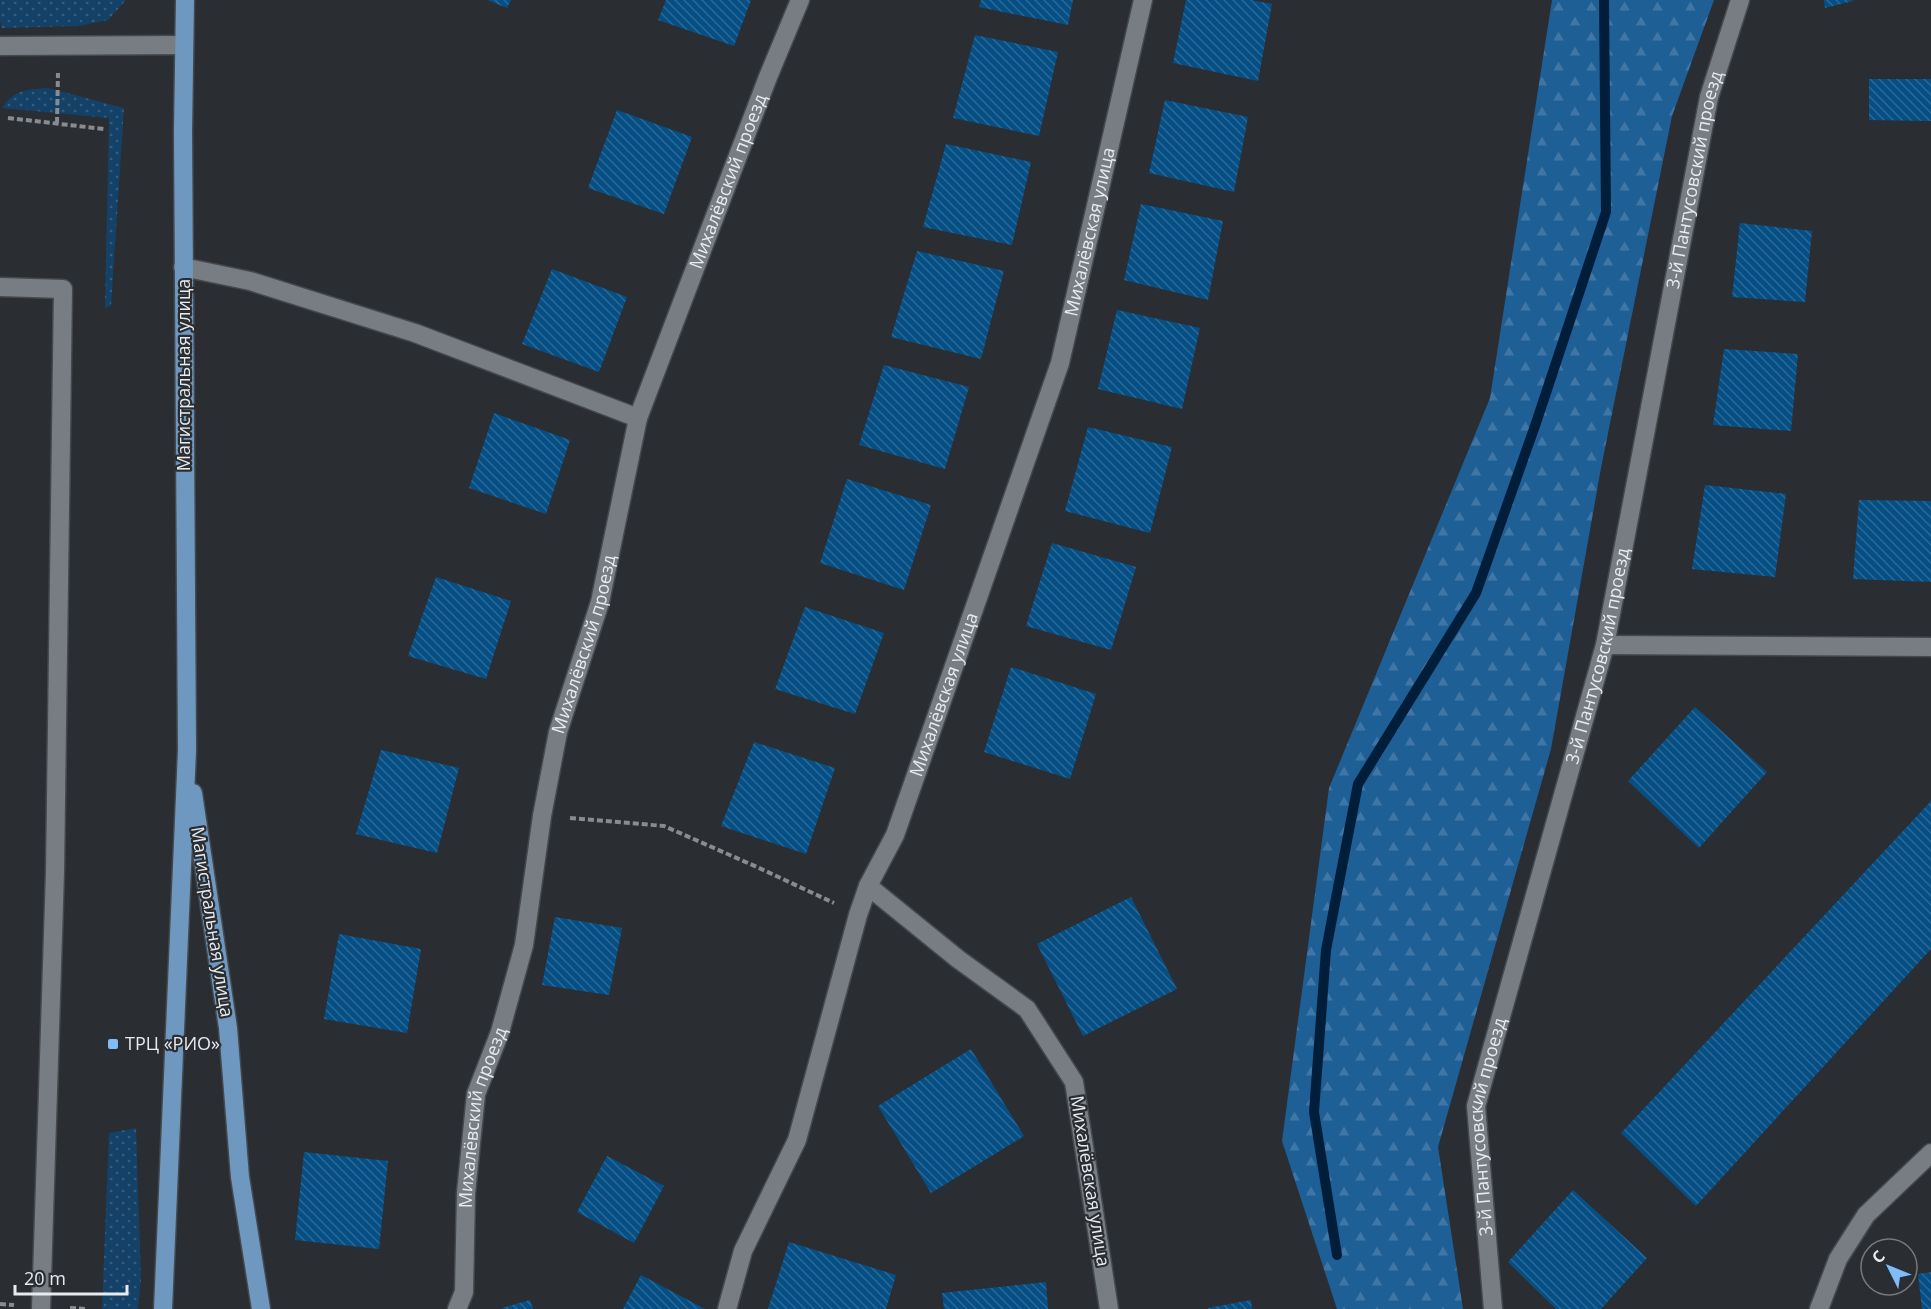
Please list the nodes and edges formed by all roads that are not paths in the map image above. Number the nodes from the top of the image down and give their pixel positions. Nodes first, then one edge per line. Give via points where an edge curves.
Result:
1 (185, 0) edge
2 (801, 0) edge
3 (1143, 0) edge
4 (1740, 0) edge
5 (184, 45) junction
6 (0, 46) edge
7 (183, 267) junction
8 (0, 287) edge
9 (638, 418) junction
10 (1605, 645) junction
11 (1931, 647) edge
12 (187, 750) junction
13 (868, 886) junction
14 (1931, 1152) edge
15 (41, 1309) edge
16 (163, 1309) edge
17 (261, 1309) edge
18 (457, 1309) edge
19 (727, 1309) edge
20 (1109, 1309) edge
21 (1493, 1309) edge
22 (1819, 1309) edge

1 - 5 highway, Магистральная улица
2 - 9 street, Михалёвский проезд
3 - 13 street, Михалёвская улица via 1060,363 895,835
4 - 10 street, 3-й Пантусовский проезд via 1709,97
5 - 6 street
5 - 7 highway, Магистральная улица
7 - 9 street via 250,281 415,333
7 - 12 highway, Магистральная улица
8 - 15 street via 63,289 55,872
9 - 18 street, Михалёвский проезд via 600,602 558,732 524,945 500,1032 476,1094 466,1193 464,1292
10 - 11 street
10 - 21 street, 3-й Пантусовский проезд via 1476,1106
12 - 16 highway, Магистральная улица
12 - 17 highway, Магистральная улица via 228,1028 240,1177
13 - 19 street via 797,1140 743,1251
13 - 20 street, Михалёвская улица via 1027,1009 1074,1082
14 - 22 street via 1866,1215 1838,1259

